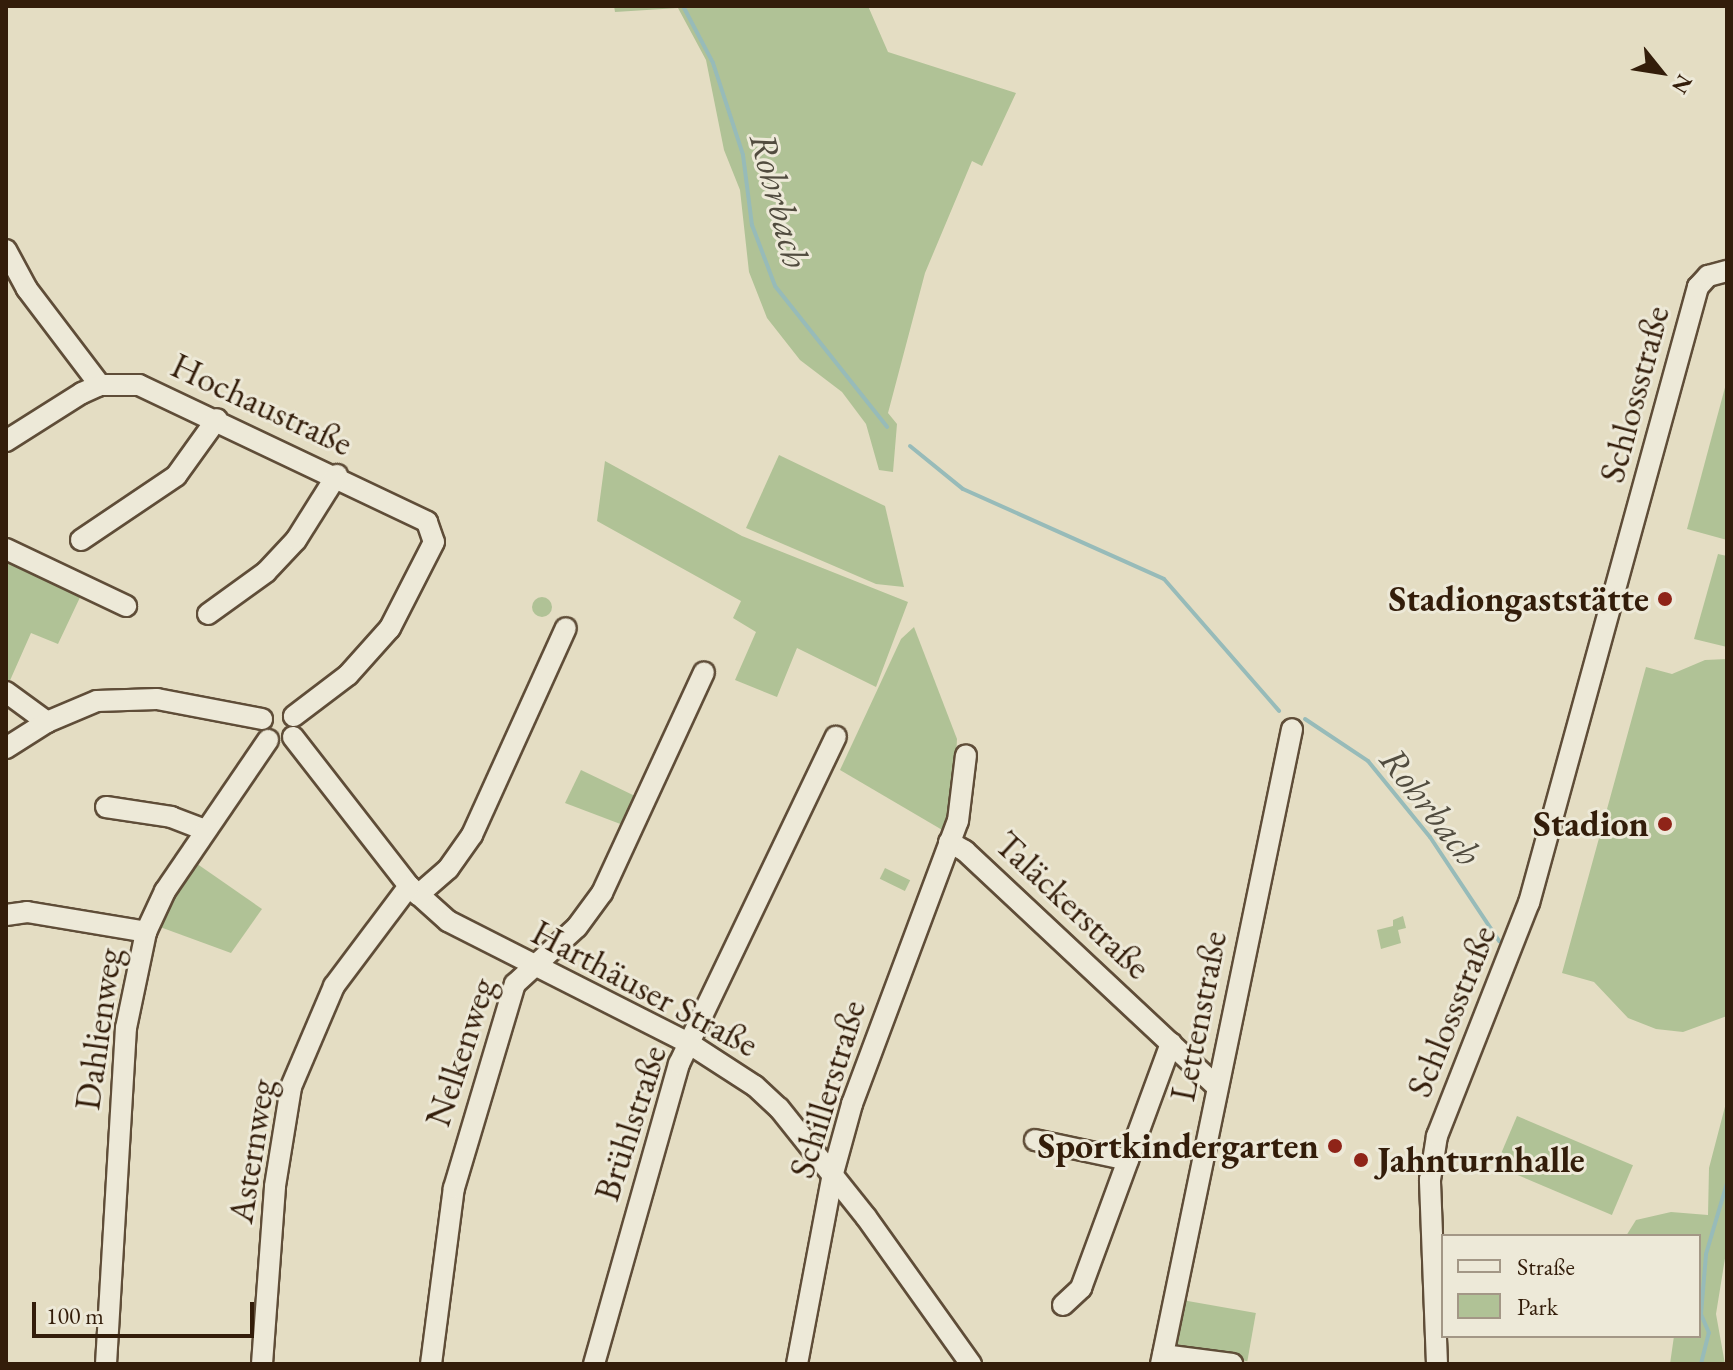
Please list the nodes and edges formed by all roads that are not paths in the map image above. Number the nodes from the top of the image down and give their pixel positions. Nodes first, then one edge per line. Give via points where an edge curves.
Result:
1 (6, 250) edge
2 (10, 274) edge
3 (1717, 274) edge
4 (100, 385) junction
5 (217, 419) junction
6 (6, 441) edge
7 (337, 475) junction
8 (81, 540) dead end
9 (6, 549) edge
10 (126, 606) dead end
11 (208, 614) dead end
12 (566, 628) dead end
13 (704, 672) dead end
14 (6, 692) edge
15 (262, 719) junction
16 (47, 722) junction
17 (293, 726) junction
18 (1292, 729) dead end
19 (836, 737) dead end
20 (268, 740) junction
21 (6, 748) edge
22 (966, 755) dead end
23 (106, 807) dead end
24 (205, 830) junction
25 (949, 842) junction
26 (413, 890) junction
27 (6, 915) edge
28 (146, 932) junction
29 (534, 965) junction
30 (1171, 1043) junction
31 (690, 1044) junction
32 (1217, 1087) junction
33 (1035, 1140) dead end
34 (1128, 1160) junction
35 (833, 1173) junction
36 (1063, 1305) dead end
37 (1169, 1359) edge
38 (106, 1364) edge
39 (262, 1364) edge
40 (431, 1364) edge
41 (594, 1364) edge
42 (797, 1364) edge
43 (971, 1364) edge
44 (1232, 1364) edge
45 (1437, 1364) edge

1 - 2 street
2 - 4 street
3 - 45 street, Schlossstraße via 1698,287 1529,903 1431,1162
4 - 5 street, Hochaustraße via 150,388
4 - 6 street
5 - 7 street, Hochaustraße
5 - 8 street via 176,476
7 - 11 street via 296,540 266,572
7 - 17 street, Hochaustraße via 420,516 434,542 406,602 374,649
9 - 10 street
12 - 26 street, Asternweg via 472,835 448,869
13 - 29 street, Nelkenweg via 602,893 577,927
14 - 16 street
15 - 16 street via 129,698 82,704
15 - 17 street via 277,708
15 - 20 street
16 - 21 street
17 - 20 street via 281,743
17 - 26 street, Harthäuser Straße
18 - 32 street, Lettenstraße
19 - 31 street, Brühlstraße
20 - 24 street, Dahlienweg
22 - 25 street, Schillerstraße via 964,796
23 - 24 street via 171,817
24 - 28 street, Dahlienweg via 165,891
25 - 30 street, Taläckerstraße via 965,851
25 - 35 street, Schillerstraße via 852,1104
26 - 29 street, Harthäuser Straße via 458,928
26 - 39 street, Asternweg via 334,986 291,1087 277,1173
27 - 28 street via 27,912
28 - 38 street, Dahlienweg via 126,1028
29 - 31 street, Harthäuser Straße
29 - 40 street, Nelkenweg via 515,984 472,1118 454,1188
30 - 32 street, Taläckerstraße
30 - 34 street
31 - 35 street, Harthäuser Straße via 755,1086
31 - 41 street, Brühlstraße
32 - 37 street, Lettenstraße
33 - 34 street
34 - 36 street via 1081,1288
35 - 42 street, Schillerstraße
35 - 43 street, Harthäuser Straße
37 - 44 street

